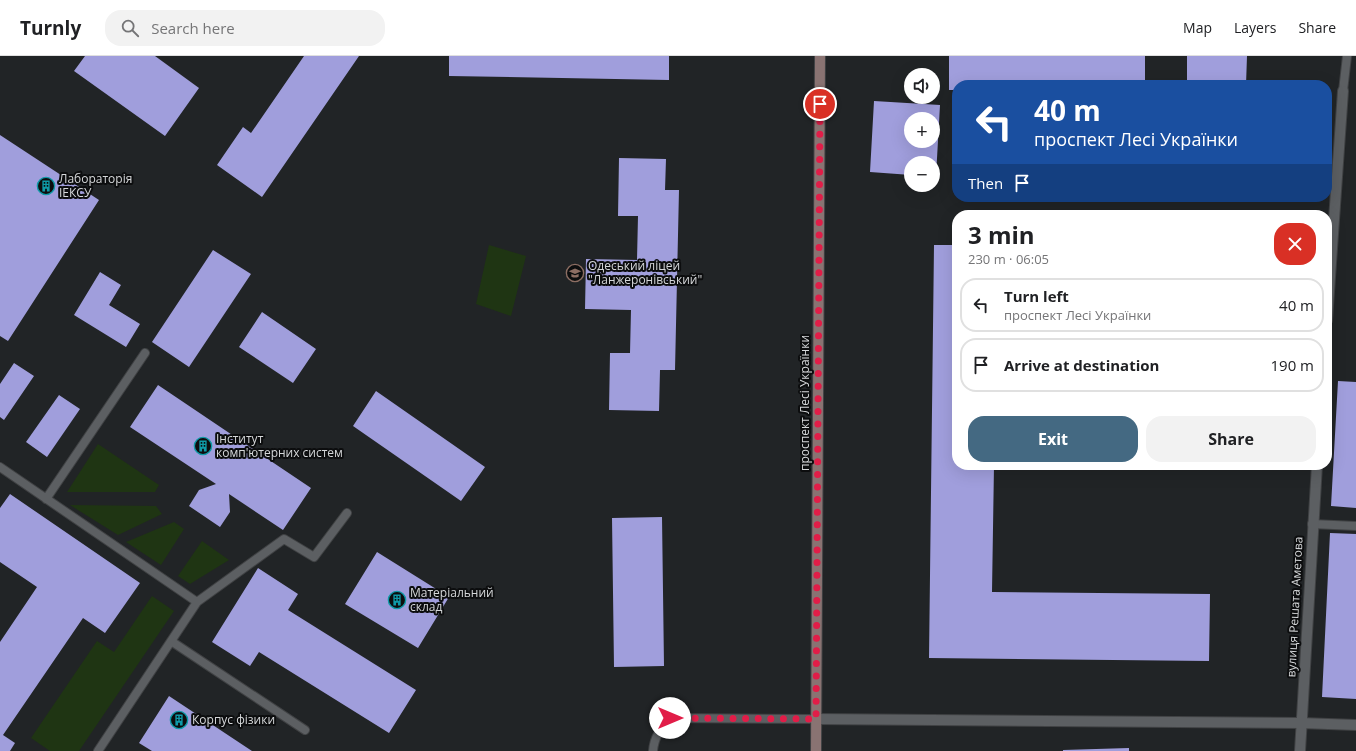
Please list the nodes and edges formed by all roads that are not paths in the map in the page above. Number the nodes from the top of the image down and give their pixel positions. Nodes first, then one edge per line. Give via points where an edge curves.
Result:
1 (820, 56) edge
2 (1347, 56) edge
3 (1343, 90) joint
4 (1332, 248) edge
5 (145, 353) dead end
6 (0, 467) edge
7 (1317, 470) edge
8 (46, 498) junction
9 (347, 513) dead end
10 (1312, 524) junction
11 (1356, 526) edge
12 (197, 602) junction
13 (171, 641) junction
14 (816, 719) junction
15 (1301, 722) junction
16 (1356, 725) edge
17 (305, 730) dead end
18 (98, 751) edge
19 (653, 751) edge
20 (816, 751) edge
21 (1300, 751) edge

1 - 14 street, проспект Лесі Українки
2 - 3 lane
3 - 4 street
5 - 8 lane
6 - 8 lane
7 - 10 street, вулиця Решата Аметова
8 - 12 lane
9 - 12 lane via 314,557 284,539
10 - 11 lane
10 - 15 street, вулиця Решата Аметова
12 - 13 lane
13 - 17 lane
13 - 18 lane
14 - 15 street
14 - 19 lane via 670,718 653,742
14 - 20 street, проспект Лесі Українки
15 - 16 street
15 - 21 street, вулиця Решата Аметова

